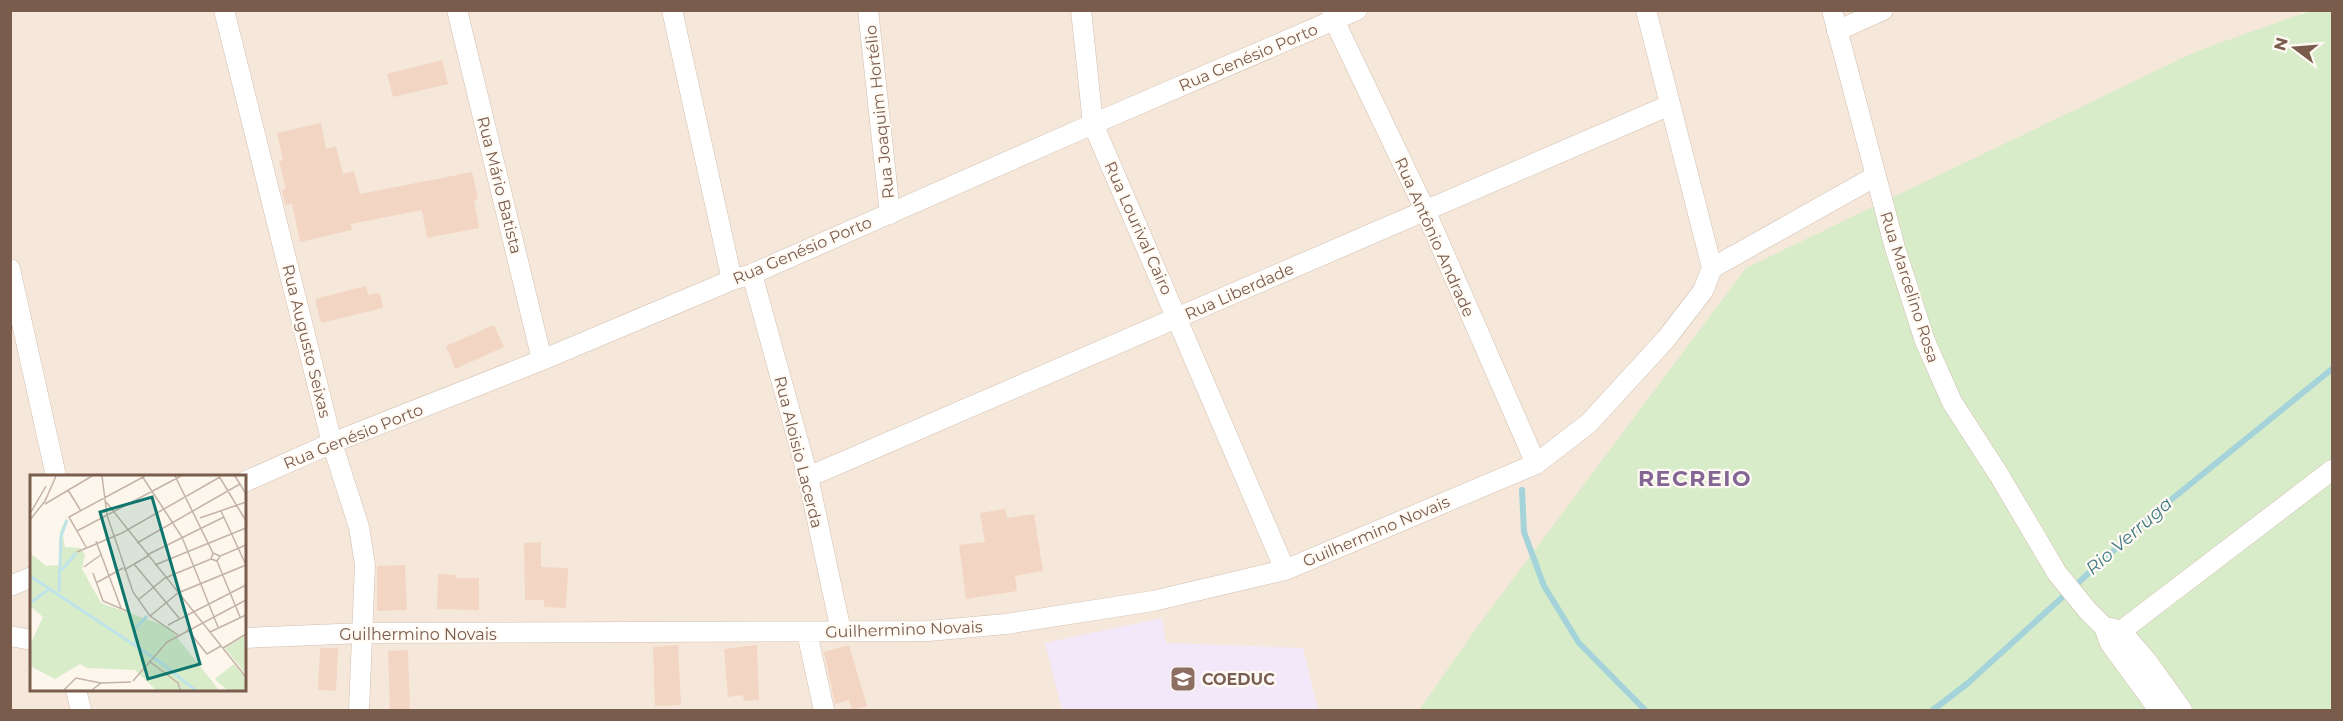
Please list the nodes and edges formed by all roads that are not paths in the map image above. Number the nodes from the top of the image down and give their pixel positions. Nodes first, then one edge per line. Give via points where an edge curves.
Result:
1 (224, 10) edge
2 (458, 10) edge
3 (672, 10) edge
4 (868, 10) edge
5 (1082, 10) edge
6 (1357, 10) edge
7 (1646, 10) edge
8 (1832, 10) edge
9 (1882, 10) edge
10 (1333, 15) edge
11 (1837, 31) junction
12 (1670, 105) junction
13 (1093, 124) junction
14 (1876, 176) junction
15 (1425, 210) junction
16 (890, 214) junction
17 (1712, 268) junction
18 (10, 269) edge
19 (752, 274) junction
20 (732, 280) junction
21 (1178, 318) junction
22 (542, 360) junction
23 (332, 443) junction
24 (1536, 464) junction
25 (2332, 470) edge
26 (56, 475) edge
27 (808, 477) junction
28 (246, 481) edge
29 (1285, 570) junction
30 (30, 578) edge
31 (10, 586) edge
32 (841, 631) junction
33 (363, 633) junction
34 (807, 633) junction
35 (2112, 633) junction
36 (10, 636) edge
37 (246, 638) edge
38 (30, 640) edge
39 (76, 691) edge
40 (81, 711) edge
41 (359, 711) edge
42 (824, 711) edge
43 (2158, 711) edge
44 (2182, 711) edge

1 - 23 street, Rua Augusto Seixas
2 - 22 street, Rua Mário Batista
3 - 20 street
4 - 16 street, Rua Joaquim Hortélio
5 - 13 street, Rua Lourival Cairo
6 - 10 street, Rua Genésio Porto
7 - 12 street
8 - 11 street, Rua Marcelino Rosa
9 - 11 street
10 - 13 street, Rua Genésio Porto
10 - 15 street, Rua Antônio Andrade
11 - 14 street, Rua Marcelino Rosa
12 - 15 street, Rua Liberdade
12 - 17 street
13 - 16 street, Rua Genésio Porto
13 - 21 street, Rua Lourival Cairo
14 - 17 street
14 - 35 street, Rua Marcelino Rosa via 1925,341 1952,402 2057,573
15 - 21 street, Rua Liberdade
15 - 24 street, Rua Antônio Andrade
16 - 19 street, Rua Genésio Porto
17 - 24 street, Guilhermino Novais via 1703,291 1666,339 1589,423
18 - 26 street
19 - 20 street, Rua Genésio Porto
19 - 27 street, Rua Aloisio Lacerda
20 - 22 street, Rua Genésio Porto
21 - 27 street, Rua Liberdade
21 - 29 street, Rua Lourival Cairo
22 - 23 street, Rua Genésio Porto
23 - 28 street, Rua Genésio Porto
23 - 33 street, Rua Augusto Seixas via 364,555
24 - 29 street, Guilhermino Novais
25 - 35 street
27 - 32 street, Rua Aloisio Lacerda
29 - 32 street, Guilhermino Novais via 1153,601 1006,624 928,631
30 - 31 street
32 - 34 street, Guilhermino Novais
33 - 34 street, Guilhermino Novais
33 - 37 street, Guilhermino Novais
33 - 41 street, Rua Augusto Seixas
34 - 42 street
35 - 43 street, Rua Marcelino Rosa
35 - 44 street, Rua Marcelino Rosa via 2146,661
36 - 38 street
39 - 40 street

